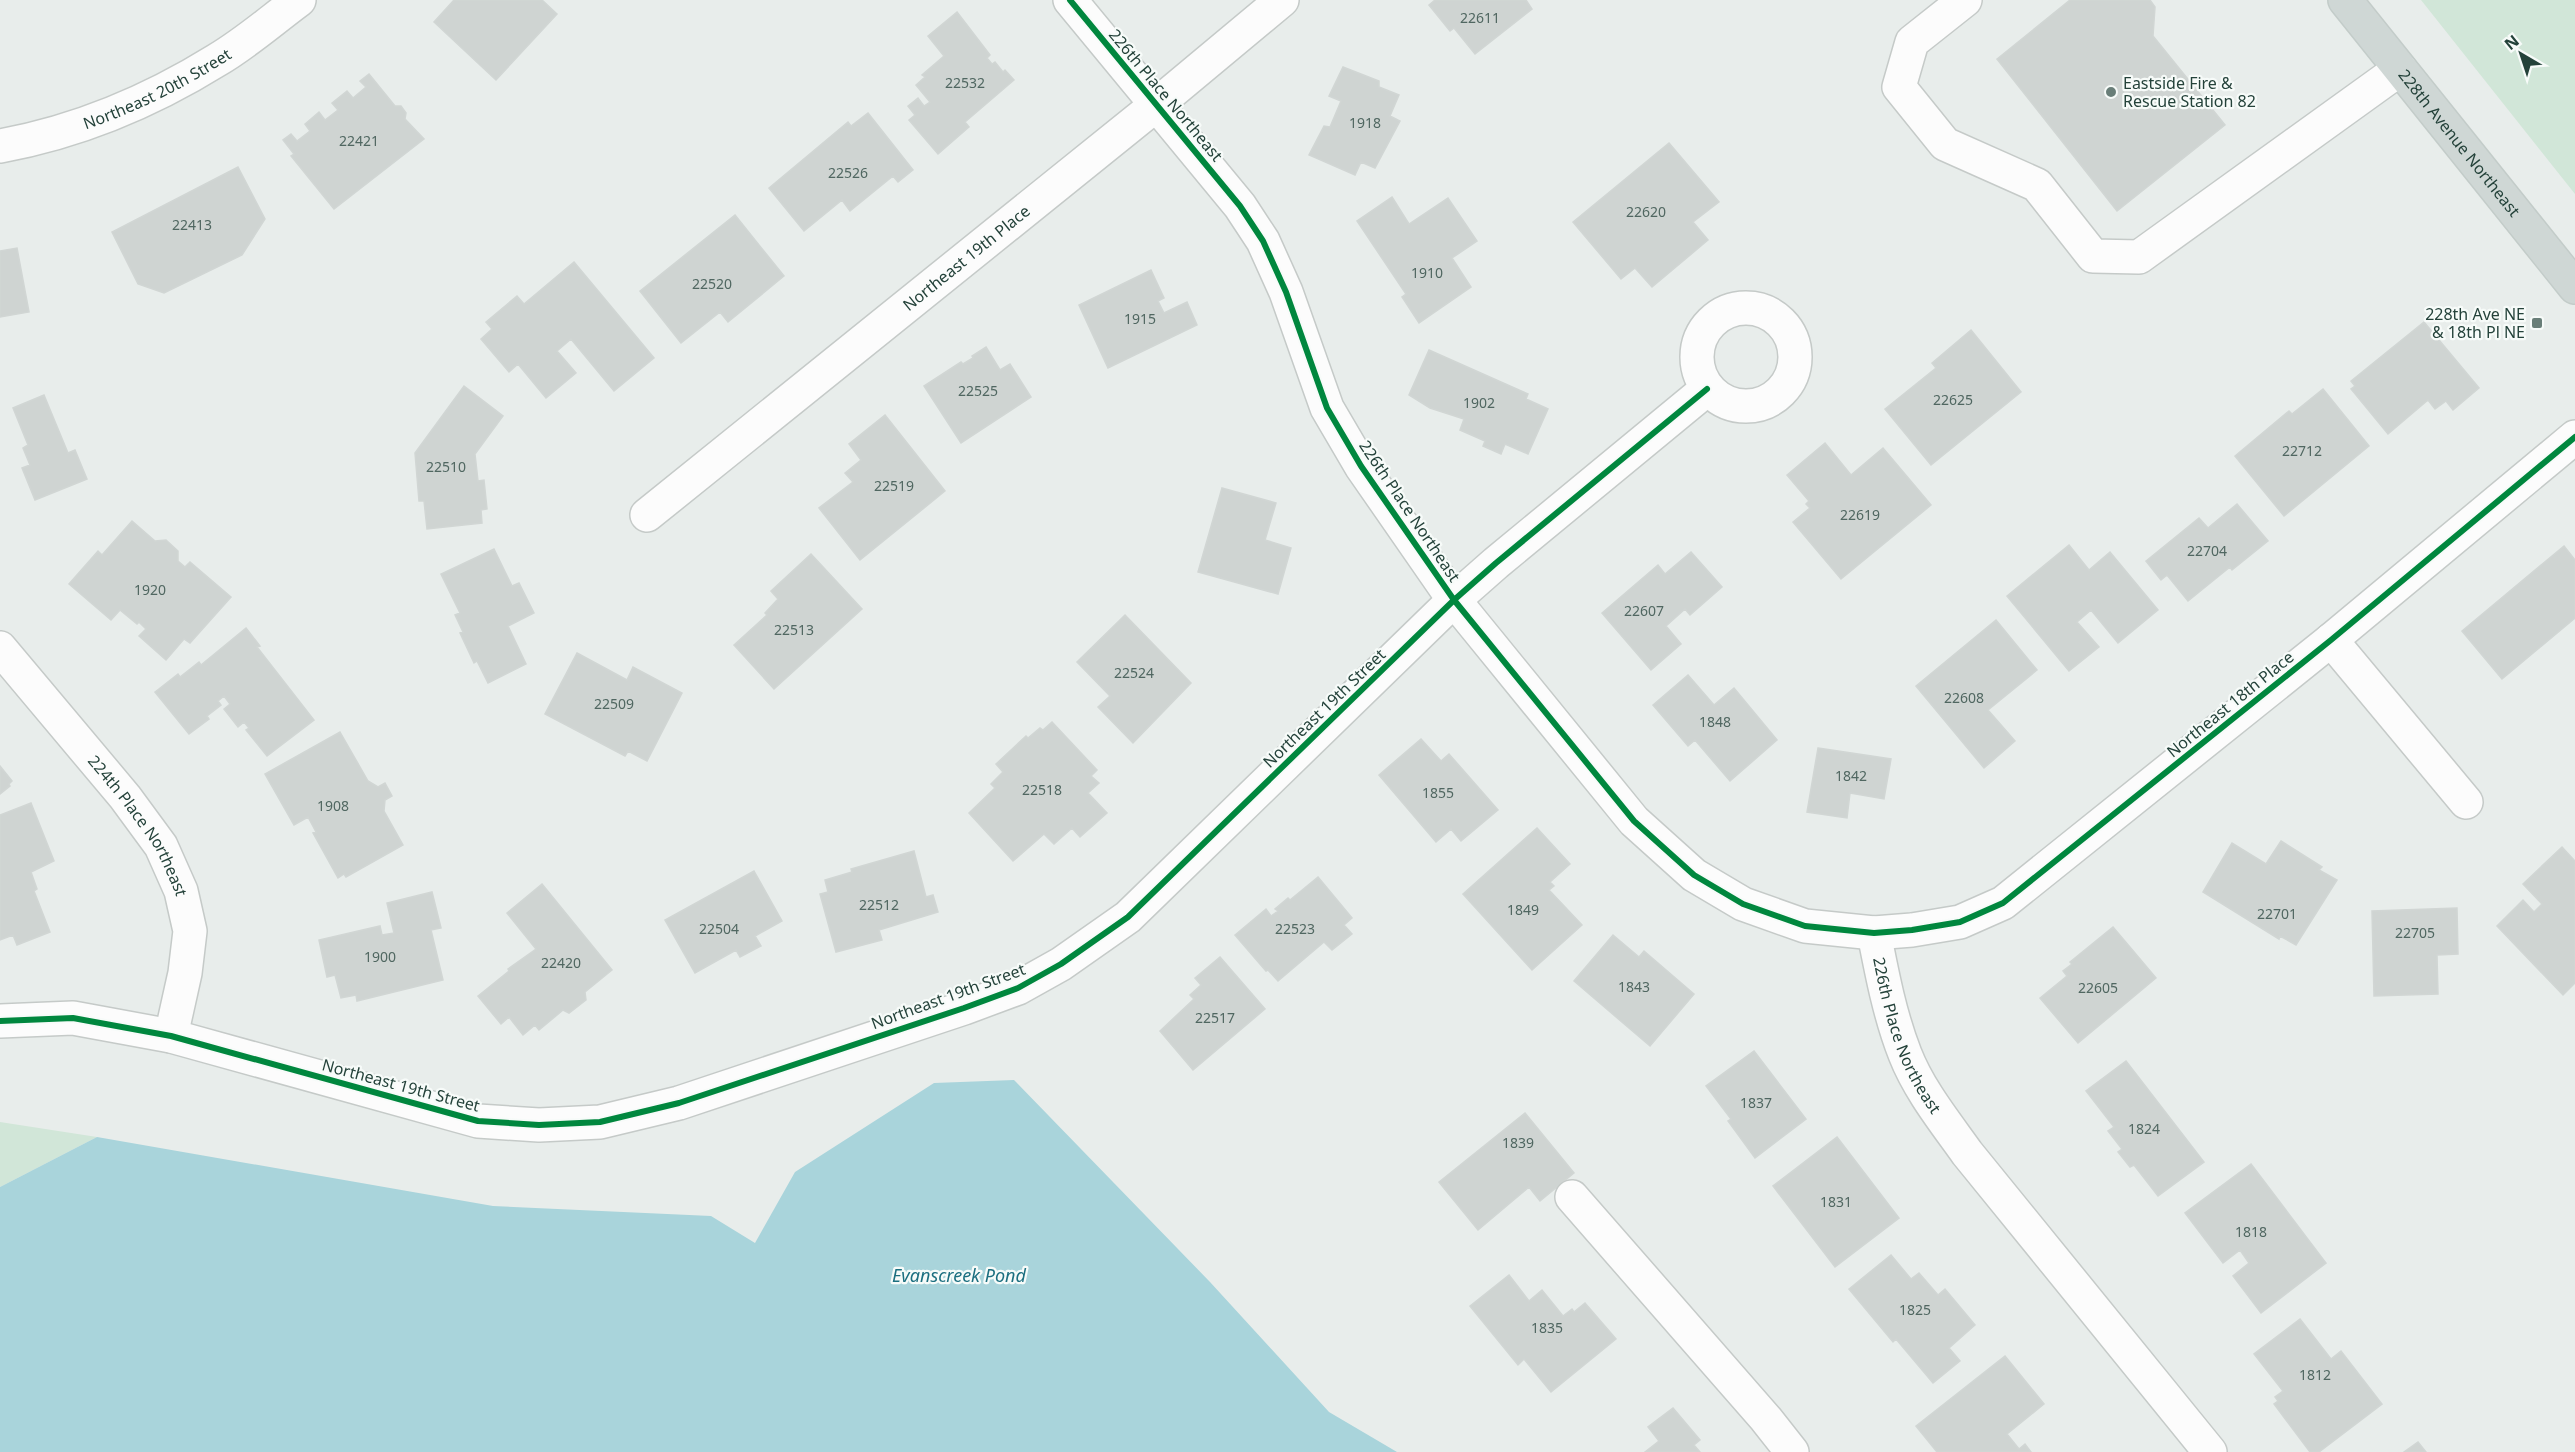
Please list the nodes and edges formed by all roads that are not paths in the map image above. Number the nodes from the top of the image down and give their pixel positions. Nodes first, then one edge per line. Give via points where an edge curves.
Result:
1 (299, 0) edge
2 (1070, 0) edge
3 (1282, 0) edge
4 (1965, 0) edge
5 (2345, 0) edge
6 (2400, 69) junction
7 (1156, 105) junction
8 (0, 146) edge
9 (2575, 286) edge
10 (1707, 389) dead end
11 (2575, 437) edge
12 (647, 515) dead end
13 (1454, 600) junction
14 (2331, 640) junction
15 (0, 648) edge
16 (2466, 802) dead end
17 (1874, 933) junction
18 (0, 1021) edge
19 (171, 1036) junction
20 (1572, 1197) dead end
21 (1792, 1452) edge
22 (2210, 1452) edge

1 - 8 street, Northeast 20th Street via 218,60 121,110 42,138
2 - 7 street, 226th Place Northeast
3 - 7 street, Northeast 19th Place
4 - 6 street via 1912,42 1899,87 1945,144 2037,185 2093,256 2139,256
5 - 6 main road, 228th Avenue Northeast
6 - 9 main road, 228th Avenue Northeast
7 - 12 street, Northeast 19th Place
7 - 13 street, 226th Place Northeast via 1240,206 1263,241 1286,292 1327,408 1360,466
10 - 13 street, Northeast 19th Street
11 - 14 street, Northeast 18th Place
13 - 17 street, 226th Place Northeast via 1634,821 1694,875 1743,904 1805,926
13 - 19 street, Northeast 19th Street via 1128,917 1061,964 1018,988 964,1008 679,1103 600,1122 538,1125 478,1121
14 - 16 street
14 - 17 street, Northeast 18th Place via 2003,903 1960,921
15 - 19 street, 224th Place Northeast via 125,797 161,846 181,891 190,931
17 - 22 street, 226th Place Northeast via 1886,995 1905,1056 1936,1109
18 - 19 street, Northeast 19th Street via 73,1018
20 - 21 street

